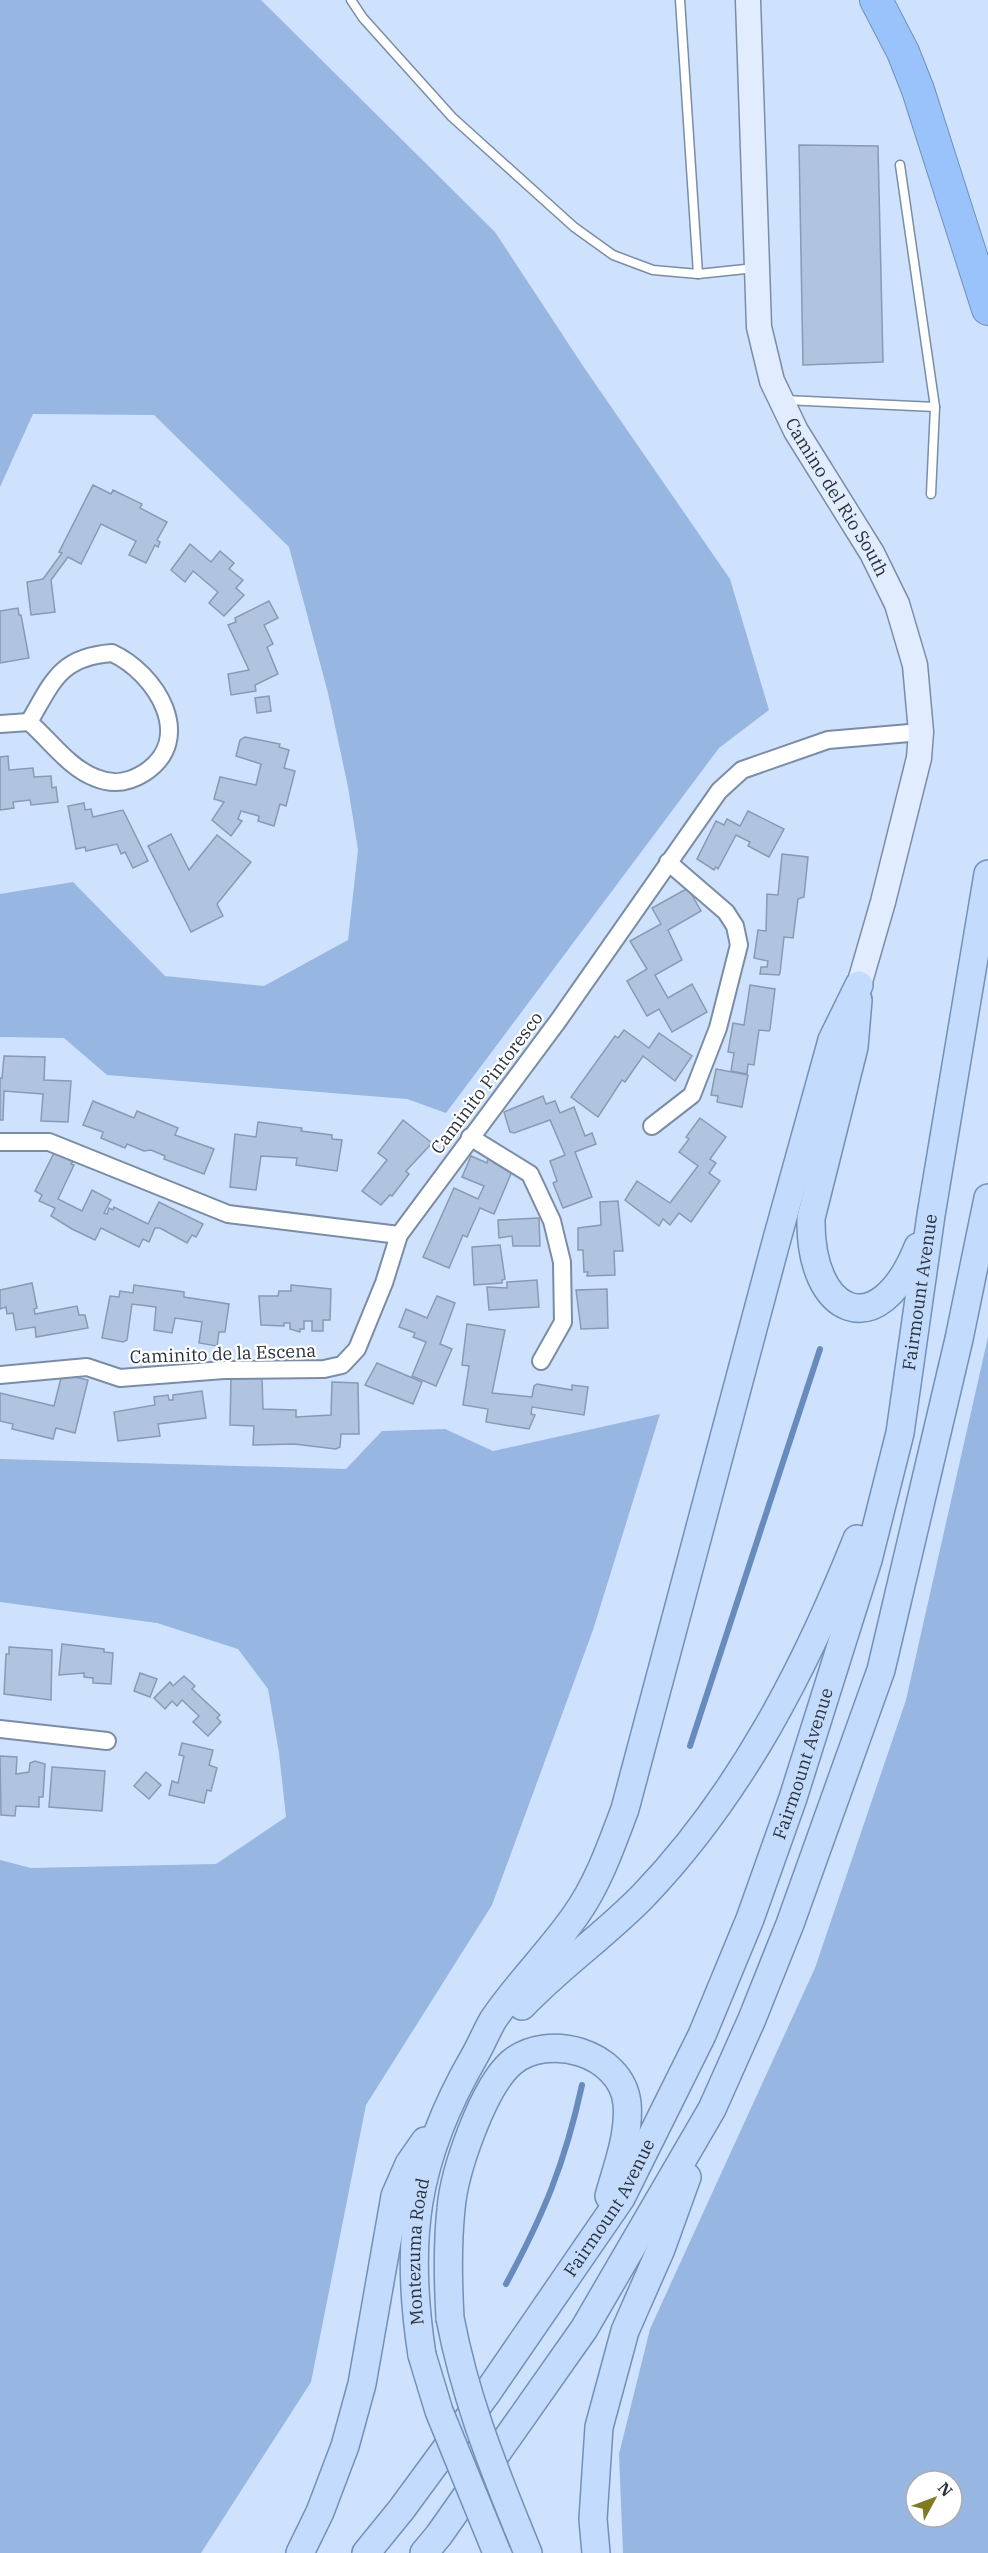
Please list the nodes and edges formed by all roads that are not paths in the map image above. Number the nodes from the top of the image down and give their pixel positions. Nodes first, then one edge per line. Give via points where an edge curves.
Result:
1 (351, 0) edge
2 (680, 0) edge
3 (748, 0) edge
4 (876, 0) edge
5 (900, 165) dead end
6 (758, 268) junction
7 (698, 274) junction
8 (988, 309) edge
9 (781, 400) junction
10 (935, 407) junction
11 (931, 494) dead end
12 (29, 722) junction
13 (0, 724) edge
14 (921, 732) junction
15 (668, 862) junction
16 (988, 874) edge
17 (859, 985) junction
18 (651, 1126) dead end
19 (470, 1137) junction
20 (0, 1142) edge
21 (988, 1198) edge
22 (931, 1215) junction
23 (399, 1235) junction
24 (541, 1361) dead end
25 (0, 1375) edge
26 (900, 1433) junction
27 (0, 1729) edge
28 (107, 1741) dead end
29 (476, 2055) junction
30 (712, 2109) junction
31 (440, 2121) junction
32 (601, 2224) junction
33 (431, 2547) edge
34 (300, 2553) edge
35 (366, 2553) edge
36 (497, 2553) edge
37 (528, 2553) edge
38 (596, 2553) edge

1 - 7 lane via 452,117 574,227 613,255 653,270
2 - 7 lane
3 - 6 street, Camino del Rio South
4 - 8 highway via 918,90
5 - 10 lane
6 - 7 lane
6 - 9 street, Camino del Rio South via 759,327 772,381
9 - 10 lane
9 - 14 street, Camino del Rio South via 796,432 872,553 897,604 915,665
10 - 11 lane
12 - 12 street via 80,769 113,783 132,781 150,769 164,752 169,731 166,710 157,691 129,661 112,653 90,655 69,664 52,679
12 - 13 street
14 - 15 street, Caminito Pintoresco via 828,740 742,770 719,791
14 - 17 street, Camino del Rio South via 919,758
15 - 18 street via 726,912 735,926 739,945 718,1028 692,1095
15 - 19 street, Caminito Pintoresco via 558,1021
16 - 22 main road, Fairmount Avenue
17 - 22 main road via 854,1047 811,1218 811,1247 818,1275 833,1297 851,1308 870,1307 900,1284
17 - 29 main road via 829,1052 625,1809 603,1867 576,1916 493,2021
19 - 23 street, Caminito Pintoresco
19 - 24 street via 530,1174 552,1221 562,1262 563,1322
20 - 23 street via 49,1142 228,1214
21 - 30 main road via 881,1670 790,1924
22 - 26 main road, Fairmount Avenue
23 - 25 street, Caminito de la Escena via 357,1349 342,1365 120,1378 87,1367
26 - 29 main road via 806,1658 729,1790 641,1897 526,2002
26 - 32 main road, Fairmount Avenue via 868,1560 793,1798 750,1919 702,2035 655,2132 621,2198
27 - 28 street
29 - 31 main road, Montezuma Road
30 - 33 main road via 584,2329
30 - 38 main road via 661,2248 625,2331 599,2427 593,2519
31 - 34 main road via 409,2164 395,2196 362,2384 345,2446
31 - 36 main road, Montezuma Road, bridge via 415,2226 413,2280 422,2355 439,2411
32 - 35 main road, Fairmount Avenue via 487,2393
32 - 37 main road, bridge via 627,2125 627,2101 620,2080 605,2065 582,2052 556,2047 531,2050 511,2064 493,2086 466,2149 451,2206 447,2260 450,2318 461,2373 479,2433

